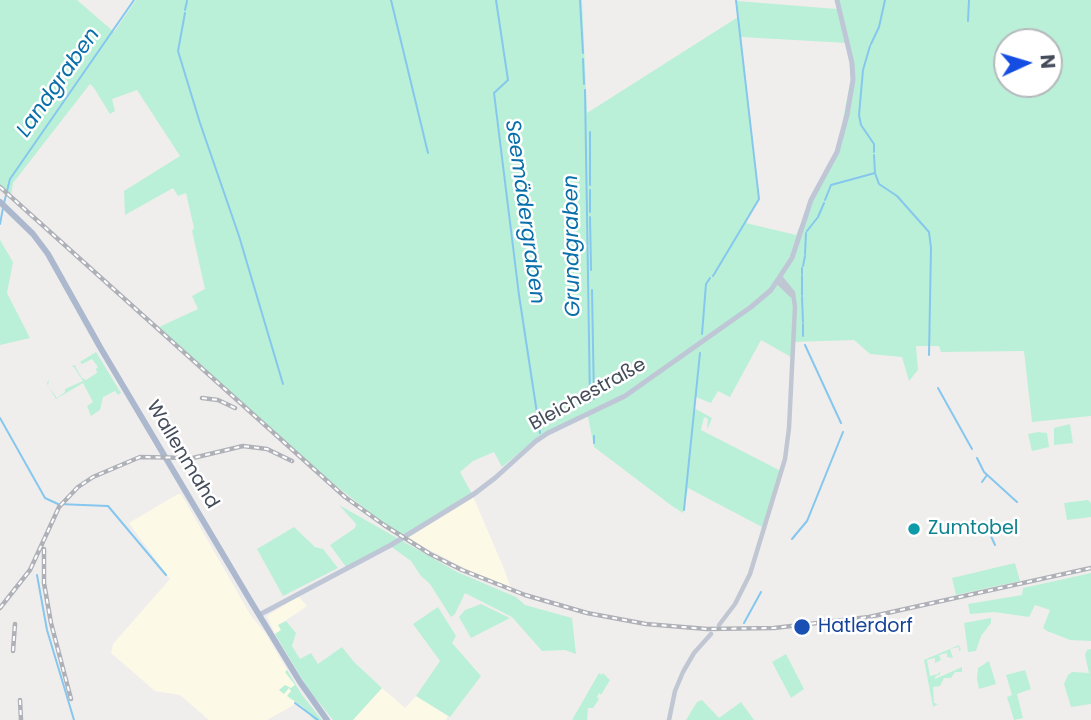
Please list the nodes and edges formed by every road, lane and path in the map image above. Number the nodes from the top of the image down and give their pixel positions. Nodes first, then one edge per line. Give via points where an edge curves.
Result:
1 (837, 0) edge
2 (3, 204) edge
3 (779, 280) junction
4 (259, 615) junction
5 (719, 625) dead end
6 (711, 634) dead end
7 (327, 720) edge
8 (669, 720) edge

1 - 3 main road via 852,63 849,103 837,152
2 - 4 main road, Wallenmahd via 48,254
3 - 4 main road, Bleichestraße via 751,307 650,380 536,441 474,494
3 - 5 street via 794,302 783,470 750,574
4 - 7 main road, Wallenmahd
6 - 8 street via 682,672

